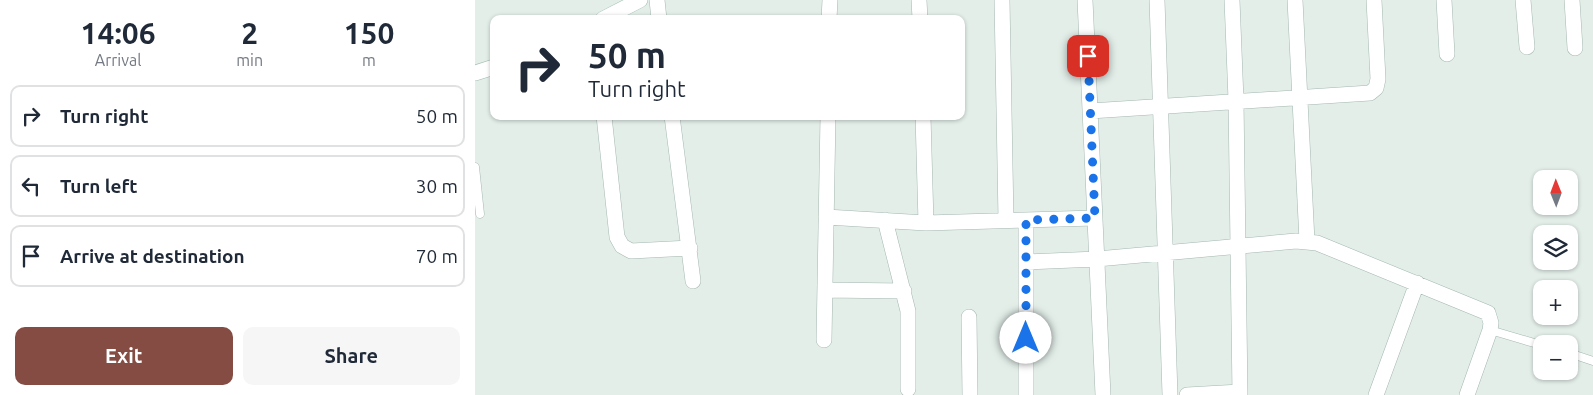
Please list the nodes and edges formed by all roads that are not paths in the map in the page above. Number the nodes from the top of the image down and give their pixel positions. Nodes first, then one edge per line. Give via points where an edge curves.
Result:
1 (640, 0) edge
2 (657, 0) edge
3 (829, 0) edge
4 (919, 0) edge
5 (1002, 0) edge
6 (1085, 0) edge
7 (1157, 0) edge
8 (1231, 0) edge
9 (1295, 0) edge
10 (1374, 0) edge
11 (1444, 0) edge
12 (1523, 0) edge
13 (1572, 0) edge
14 (611, 15) edge
15 (659, 15) edge
16 (829, 15) edge
17 (920, 15) edge
18 (1527, 47) dead end
19 (1575, 48) dead end
20 (1447, 54) dead end
21 (1299, 96) junction
22 (1236, 100) junction
23 (1161, 106) junction
24 (1090, 111) junction
25 (604, 120) edge
26 (673, 120) edge
27 (828, 120) edge
28 (923, 120) edge
29 (475, 167) edge
30 (481, 214) dead end
31 (826, 217) junction
32 (1095, 218) junction
33 (885, 220) junction
34 (1006, 220) junction
35 (1026, 220) junction
36 (926, 223) junction
37 (1307, 241) junction
38 (1238, 246) junction
39 (690, 248) junction
40 (1167, 252) junction
41 (1097, 259) junction
42 (1026, 262) junction
43 (693, 281) dead end
44 (1417, 283) junction
45 (825, 290) junction
46 (904, 291) junction
47 (969, 317) dead end
48 (1490, 330) junction
49 (824, 340) dead end
50 (1533, 343) edge
51 (1578, 357) edge
52 (1593, 361) edge
53 (908, 389) dead end
54 (1240, 393) edge
55 (970, 395) edge
56 (1026, 395) edge
57 (1103, 395) edge
58 (1170, 395) edge
59 (1187, 395) edge
60 (1376, 395) edge
61 (1467, 395) edge

1 - 14 street
2 - 15 street
3 - 16 street
4 - 17 street
5 - 34 street
6 - 24 street
7 - 23 street
8 - 22 street
9 - 21 street
10 - 21 street via 1378,79 1375,88 1370,93
11 - 20 street
12 - 18 street
13 - 19 street
21 - 22 street
21 - 37 street
22 - 23 street
22 - 38 street
23 - 24 street
23 - 40 street
24 - 32 street
25 - 39 street via 617,237 622,246 631,251
26 - 39 street
27 - 31 street
28 - 36 street
29 - 30 lane
31 - 33 street
31 - 45 street
32 - 35 street
32 - 41 street
33 - 36 street
33 - 46 street
34 - 35 street
34 - 36 street
35 - 42 street
37 - 38 street
37 - 44 street
38 - 40 street
38 - 54 street
39 - 43 street
40 - 41 street
40 - 58 street
41 - 42 street
41 - 57 street
42 - 56 street
44 - 48 street via 1488,313
44 - 60 street
45 - 46 street
45 - 49 street
46 - 53 street via 908,311
47 - 55 street
48 - 50 lane
48 - 61 street
51 - 52 lane
54 - 59 street

